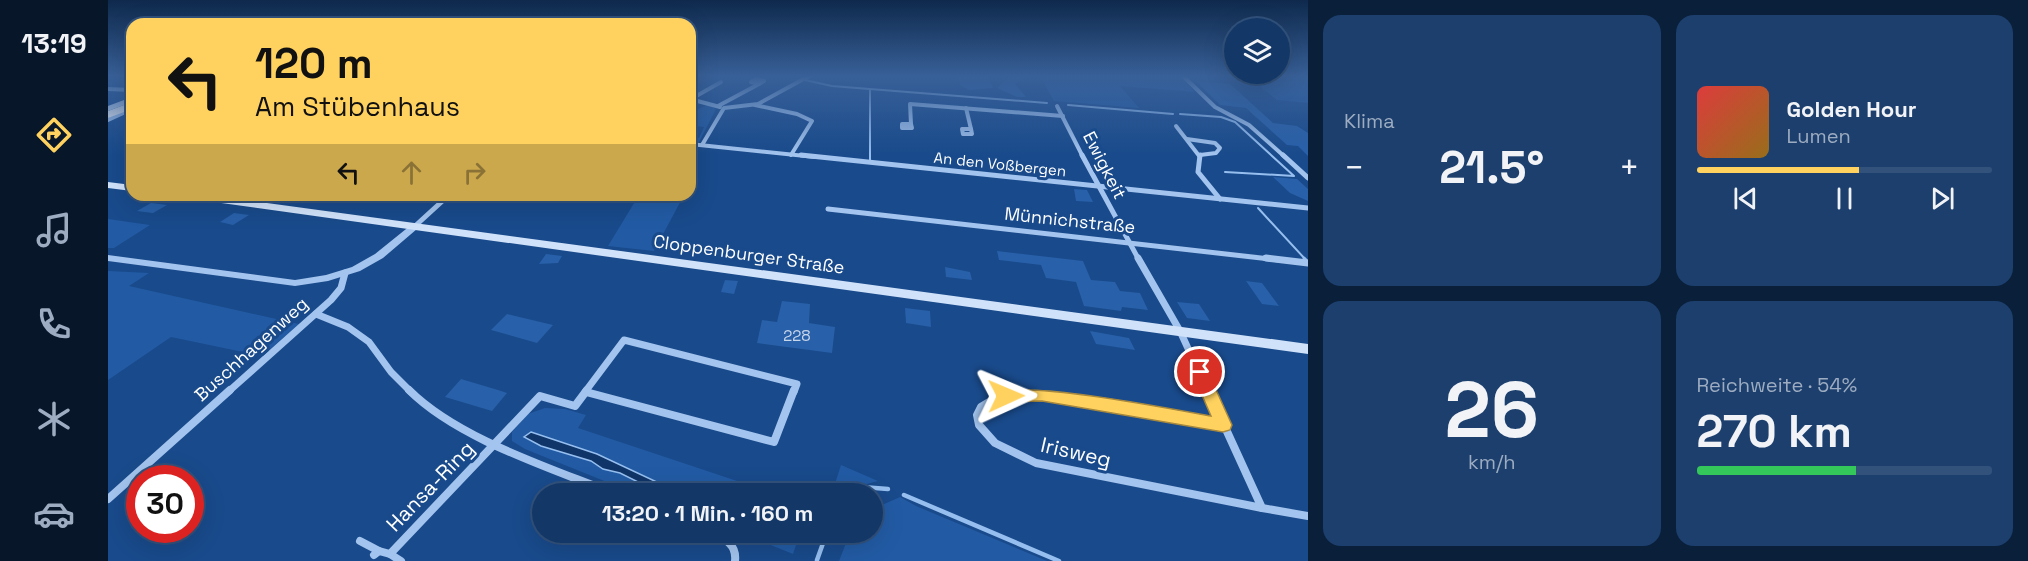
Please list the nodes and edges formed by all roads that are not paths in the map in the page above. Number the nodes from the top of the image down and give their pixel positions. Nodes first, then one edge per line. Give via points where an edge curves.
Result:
1 (703, 102) edge
2 (724, 102) edge
3 (759, 102) edge
4 (1210, 102) edge
5 (126, 104) edge
6 (754, 105) junction
7 (1057, 105) dead end
8 (126, 106) edge
9 (718, 106) junction
10 (724, 108) junction
11 (966, 108) junction
12 (108, 111) edge
13 (1063, 116) junction
14 (108, 120) edge
15 (911, 124) dead end
16 (1176, 126) dead end
17 (971, 129) dead end
18 (1187, 139) junction
19 (696, 144) edge
20 (702, 145) junction
21 (1200, 154) junction
22 (791, 155) junction
23 (1308, 178) edge
24 (108, 185) edge
25 (126, 187) edge
26 (1099, 187) junction
27 (1220, 199) junction
28 (229, 201) edge
29 (442, 201) edge
30 (1308, 208) edge
31 (828, 209) dead end
32 (414, 226) junction
33 (1129, 242) junction
34 (108, 258) edge
35 (1308, 263) edge
36 (345, 273) junction
37 (316, 314) junction
38 (1180, 331) junction
39 (1308, 349) edge
40 (586, 392) junction
41 (1223, 425) junction
42 (495, 444) junction
43 (589, 483) edge
44 (108, 499) edge
45 (1262, 508) junction
46 (1308, 516) edge
47 (360, 541) dead end
48 (730, 543) edge
49 (390, 554) junction
50 (401, 561) edge
51 (735, 561) edge

1 - 9 street
2 - 9 street
3 - 6 street
4 - 23 street via 1249,125
5 - 12 highway
6 - 10 street
6 - 22 street via 812,121
7 - 13 street, Ewigkeit
8 - 14 street
9 - 10 street
10 - 20 street
11 - 13 street
11 - 15 street via 910,104
11 - 17 street
13 - 26 street, Ewigkeit
16 - 18 street
18 - 21 street
18 - 21 street via 1215,143 1220,148 1216,153
19 - 20 street, An den Voßbergen
20 - 22 street, An den Voßbergen
21 - 27 street via 1198,172
22 - 26 street, An den Voßbergen
24 - 25 main road
26 - 27 street, An den Voßbergen
26 - 33 street, Ewigkeit
27 - 30 street, An den Voßbergen
28 - 32 main road, Cloppenburger Straße
29 - 32 street
31 - 33 street, Münnichstraße
32 - 36 street via 379,256
32 - 38 main road, Cloppenburger Straße
33 - 35 street, Münnichstraße
33 - 38 street, Ewigkeit
34 - 36 street via 287,283
36 - 37 street, Buschhagenweg via 339,291
37 - 42 street, Hansa-Ring via 348,327 369,342 391,372 428,409
37 - 44 street, Buschhagenweg
38 - 39 main road, Cloppenburger Straße
38 - 41 street, Ewigkeit
40 - 40 street via 624,340 797,384 774,442
40 - 42 street via 575,406 540,396
41 - 45 street, Ewigkeit
41 - 45 street, Irisweg via 1042,395 998,398 984,404 977,415 979,425 995,443 1036,463
42 - 43 street, Hansa-Ring
42 - 49 street, Hansa-Ring
45 - 46 street
47 - 49 street, Hansa-Ring via 377,553
48 - 51 street via 736,552
49 - 50 street, Hansa-Ring

